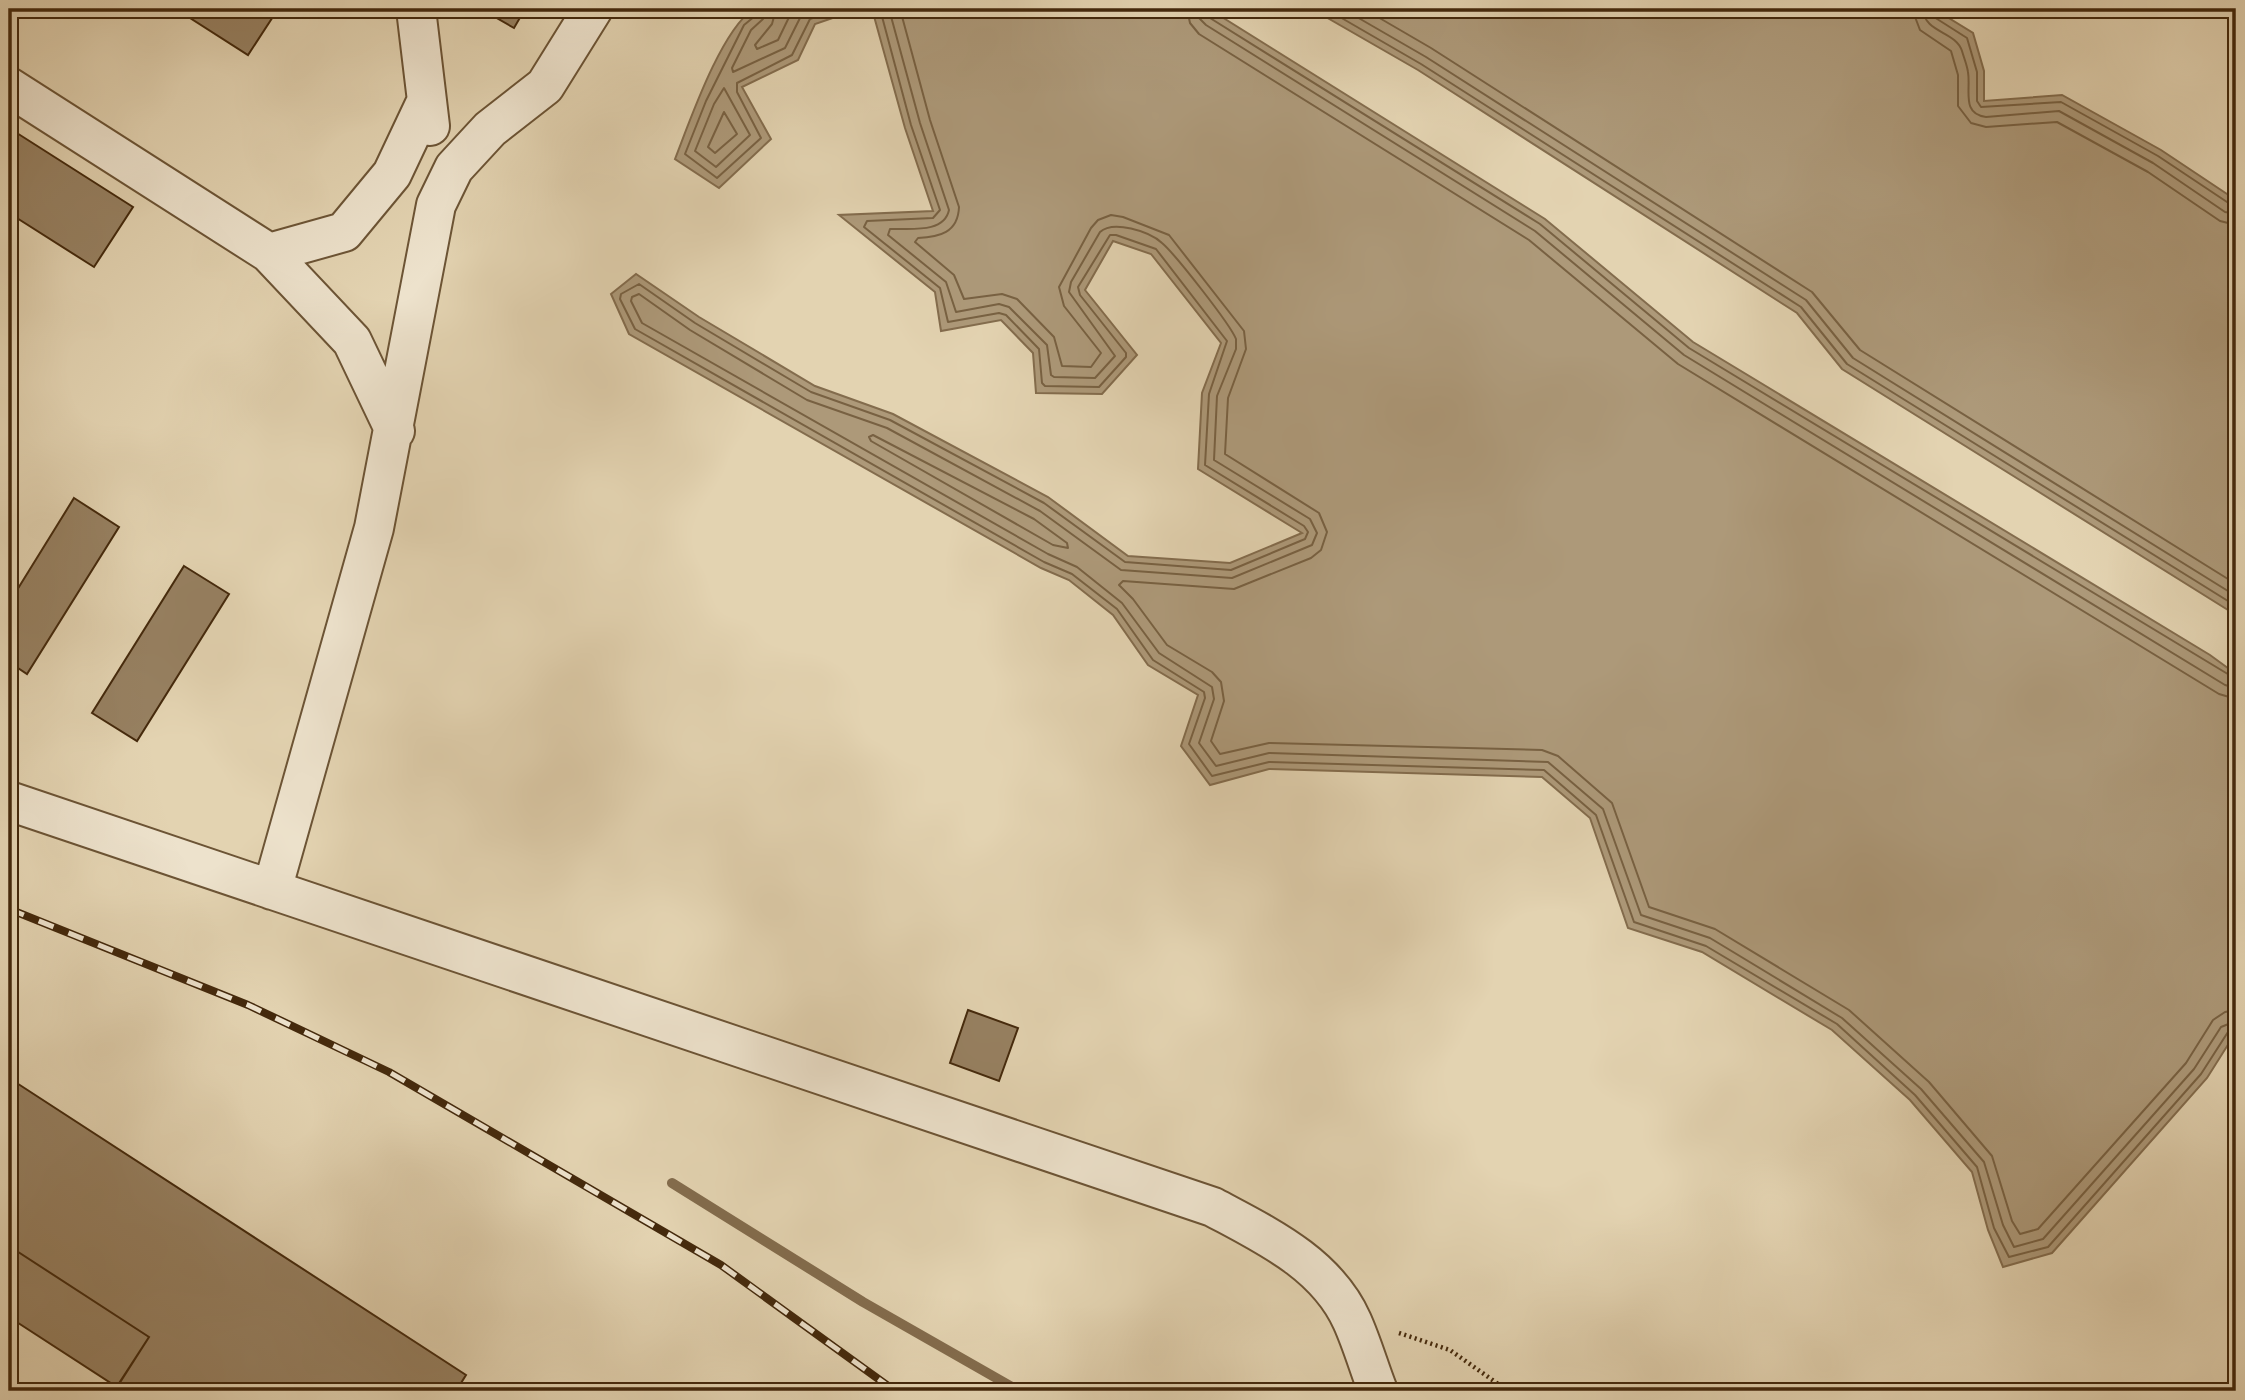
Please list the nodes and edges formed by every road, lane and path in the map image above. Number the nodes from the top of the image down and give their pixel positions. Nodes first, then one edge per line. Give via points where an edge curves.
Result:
1 (416, 9) edge
2 (593, 9) edge
3 (9, 86) edge
4 (426, 102) junction
5 (436, 205) junction
6 (269, 253) junction
7 (395, 431) junction
8 (9, 801) edge
9 (272, 890) junction
10 (1351, 1318) junction
11 (1378, 1391) edge
12 (1508, 1391) edge

1 - 4 street
2 - 5 street via 545,86 490,129 454,168
3 - 6 street
4 - 5 street
4 - 6 street via 392,174 344,232
5 - 7 street
6 - 7 street via 352,341
7 - 9 street via 374,528
8 - 9 street
9 - 10 street via 1213,1207 1280,1244 1319,1273
10 - 11 street
10 - 12 path via 1450,1350

